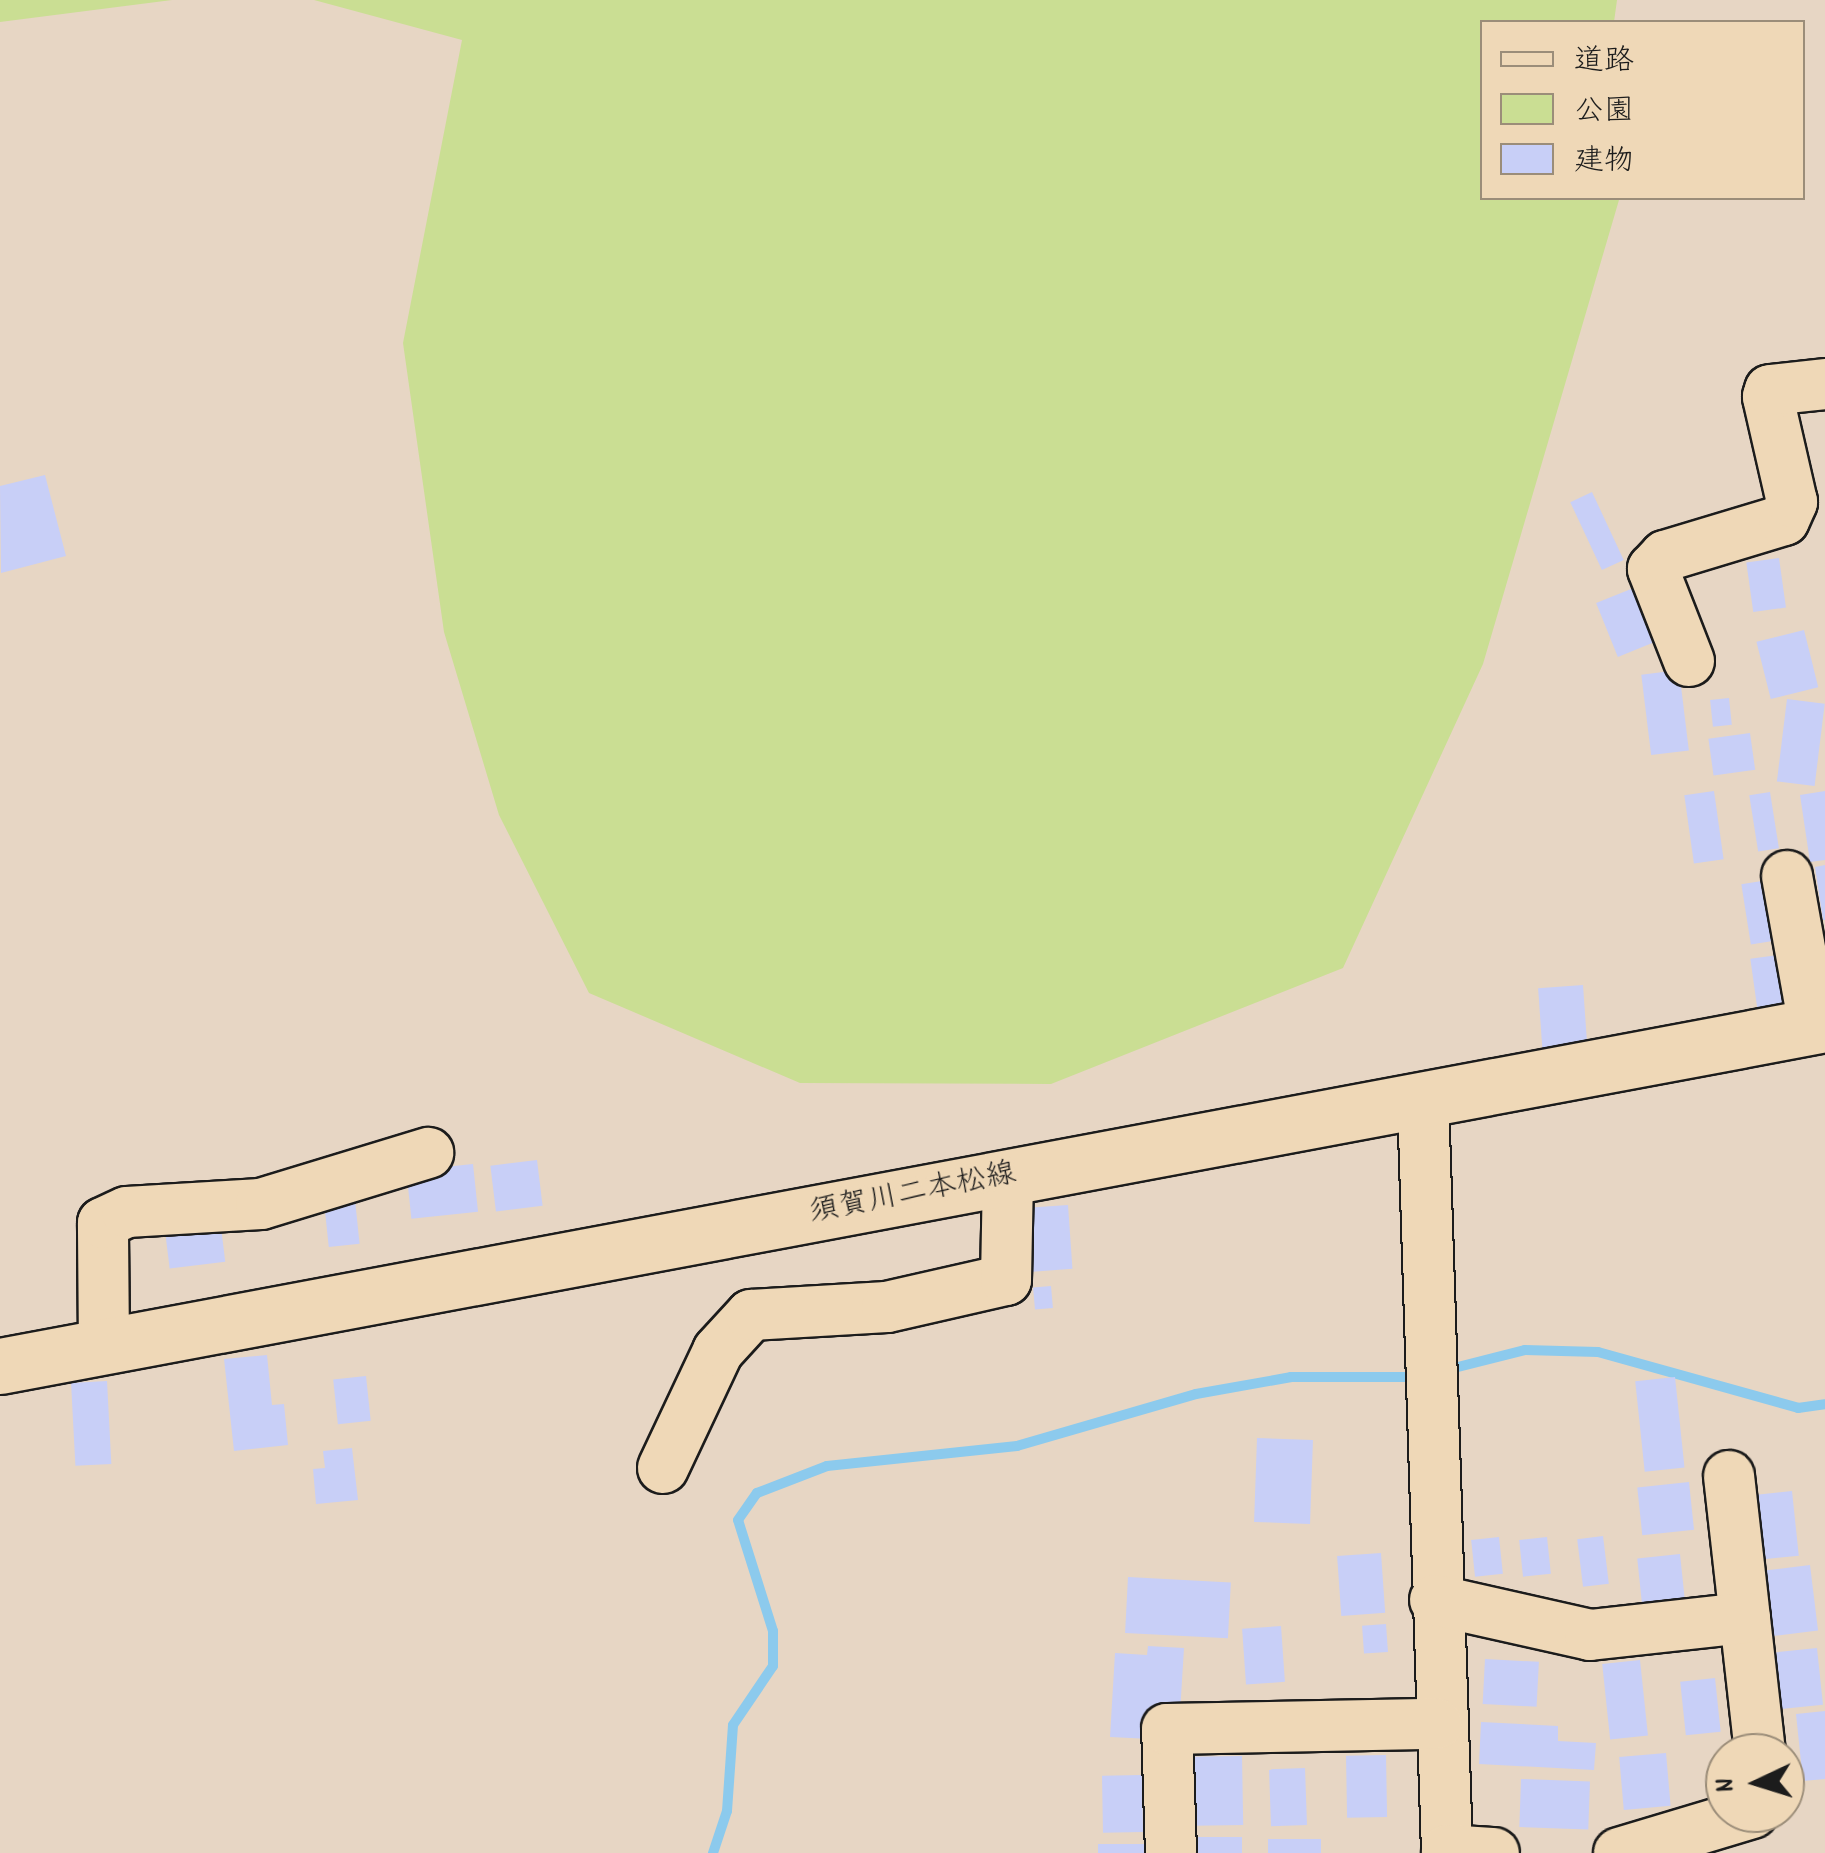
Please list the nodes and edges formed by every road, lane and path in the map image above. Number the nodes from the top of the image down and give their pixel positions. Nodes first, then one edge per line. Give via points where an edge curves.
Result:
1 (1825, 384) edge
2 (1689, 661) dead end
3 (1786, 876) dead end
4 (1820, 1025) edge
5 (1423, 1100) junction
6 (428, 1153) dead end
7 (1008, 1178) junction
8 (104, 1346) junction
9 (0, 1366) edge
10 (664, 1468) dead end
11 (1729, 1476) dead end
12 (1435, 1600) junction
13 (1745, 1618) junction
14 (1438, 1724) junction
15 (1758, 1733) edge
16 (1705, 1827) edge
17 (1462, 1852) edge
18 (1172, 1853) edge
19 (1619, 1853) edge

1 - 2 street via 1770,390 1792,502 1784,520 1665,556 1652,570
3 - 4 street
4 - 5 main road, 須賀川二本松線
5 - 7 main road, 須賀川二本松線
5 - 12 street
6 - 8 street via 261,1204 127,1212 104,1223
7 - 8 main road, 須賀川二本松線
7 - 10 street via 1006,1280 887,1307 751,1315 718,1350
8 - 9 main road, 須賀川二本松線
11 - 13 street
12 - 13 street via 1590,1634
12 - 14 street
13 - 15 street
14 - 17 street
14 - 18 street via 1167,1729
16 - 19 street

